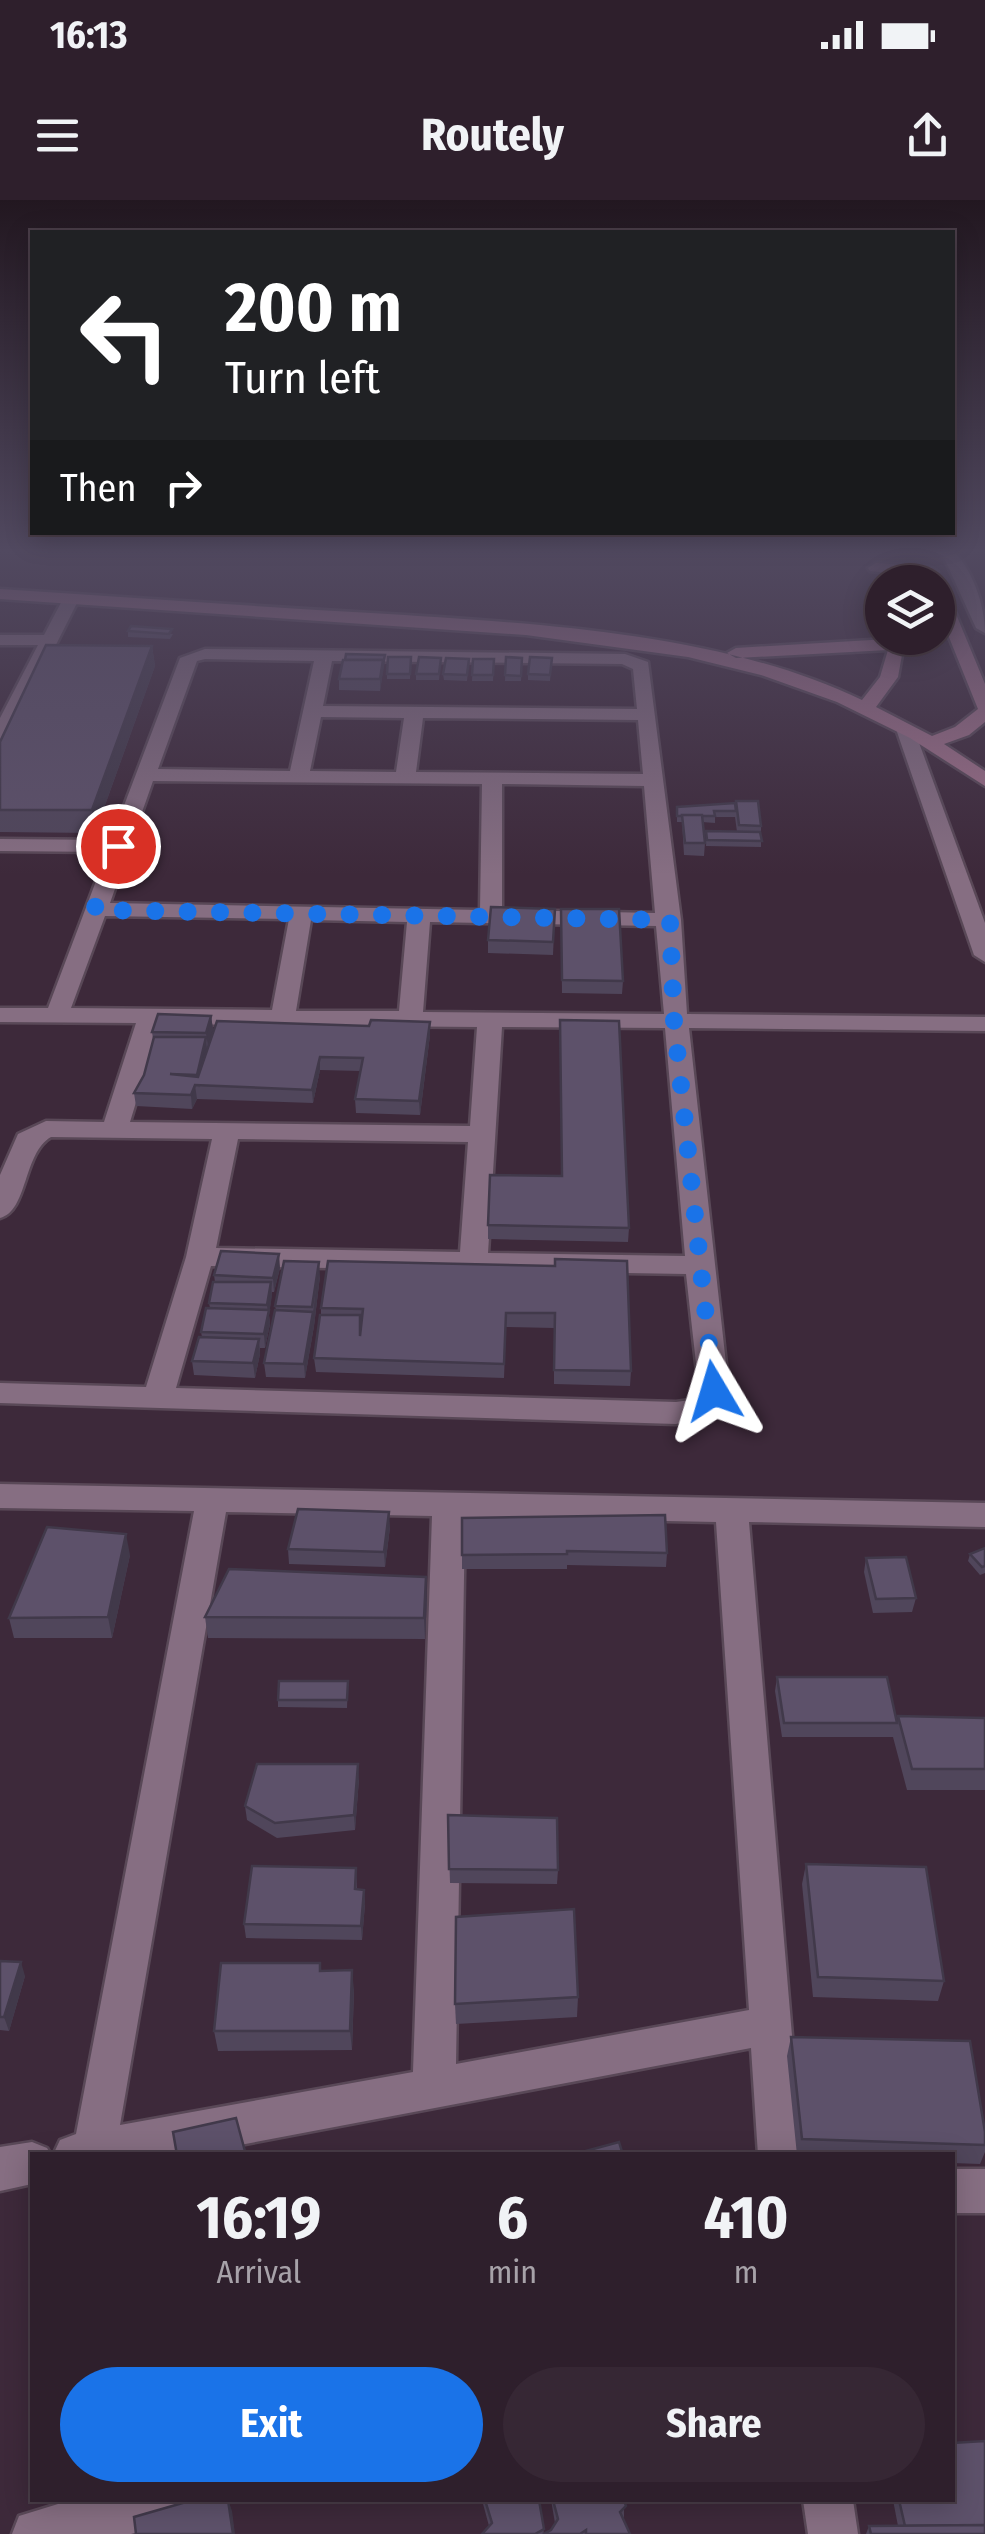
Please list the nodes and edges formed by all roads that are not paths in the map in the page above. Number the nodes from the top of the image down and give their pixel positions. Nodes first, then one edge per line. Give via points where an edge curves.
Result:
1 (47, 657) edge
2 (193, 657) edge
3 (324, 657) edge
4 (442, 657) edge
5 (711, 657) edge
6 (894, 657) edge
7 (960, 657) edge
8 (0, 696) edge
9 (20, 696) junction
10 (864, 708) junction
11 (985, 709) edge
12 (312, 711) junction
13 (414, 712) junction
14 (648, 715) junction
15 (905, 729) junction
16 (0, 736) edge
17 (930, 743) junction
18 (145, 774) junction
19 (299, 776) junction
20 (405, 778) junction
21 (492, 778) junction
22 (654, 780) junction
23 (985, 780) edge
24 (0, 845) edge
25 (118, 846) junction
26 (94, 910) junction
27 (301, 913) junction
28 (418, 916) junction
29 (492, 917) junction
30 (670, 920) junction
31 (985, 955) edge
32 (0, 1015) edge
33 (56, 1015) junction
34 (150, 1016) junction
35 (283, 1018) junction
36 (410, 1019) junction
37 (490, 1020) junction
38 (674, 1021) junction
39 (985, 1024) edge
40 (114, 1128) junction
41 (227, 1130) junction
42 (479, 1134) junction
43 (7, 1174) edge
44 (0, 1210) edge
45 (200, 1257) junction
46 (473, 1262) junction
47 (698, 1265) junction
48 (0, 1393) edge
49 (159, 1396) junction
50 (0, 1496) edge
51 (212, 1501) junction
52 (449, 1506) junction
53 (732, 1512) junction
54 (985, 1515) edge
55 (768, 2026) junction
56 (434, 2088) junction
57 (84, 2152) edge
58 (89, 2152) edge
59 (780, 2152) edge
60 (30, 2163) edge
61 (0, 2169) edge
62 (985, 2190) edge
63 (955, 2192) edge
64 (158, 2502) edge
65 (828, 2502) edge
66 (38, 2534) edge
67 (833, 2534) edge

1 - 9 street
2 - 18 street via 176,665
3 - 12 street
4 - 14 street via 630,660 642,666
5 - 10 main road
6 - 10 main road via 888,682
7 - 11 main road
8 - 9 street
9 - 16 street
10 - 15 main road
11 - 17 main road via 976,724
12 - 13 street
12 - 19 street
13 - 14 street
13 - 20 street
14 - 22 street
15 - 17 main road
15 - 31 street
17 - 23 main road
18 - 19 street
18 - 25 street
19 - 20 street
20 - 21 street
21 - 22 street
21 - 29 street
22 - 30 street
24 - 25 street
25 - 26 street
26 - 27 street
26 - 33 street
27 - 28 street
27 - 35 street
28 - 29 street
28 - 36 street
29 - 30 street
30 - 38 street
32 - 33 street
33 - 34 street
34 - 35 street
34 - 40 street
35 - 36 street
36 - 37 street
37 - 38 street
37 - 42 street
38 - 39 street
38 - 47 street
40 - 41 street
40 - 43 street via 38,1132
41 - 42 street
41 - 45 street
42 - 46 street
43 - 44 street
45 - 46 street
45 - 49 street
46 - 47 street
47 - 49 street via 714,1391 707,1404 689,1412
48 - 49 street
50 - 51 street
51 - 52 street
51 - 57 street
52 - 53 street
52 - 56 street
53 - 54 street
53 - 55 street
55 - 56 street
55 - 59 street
56 - 58 street
60 - 61 street
62 - 63 street
64 - 66 street
65 - 67 street

